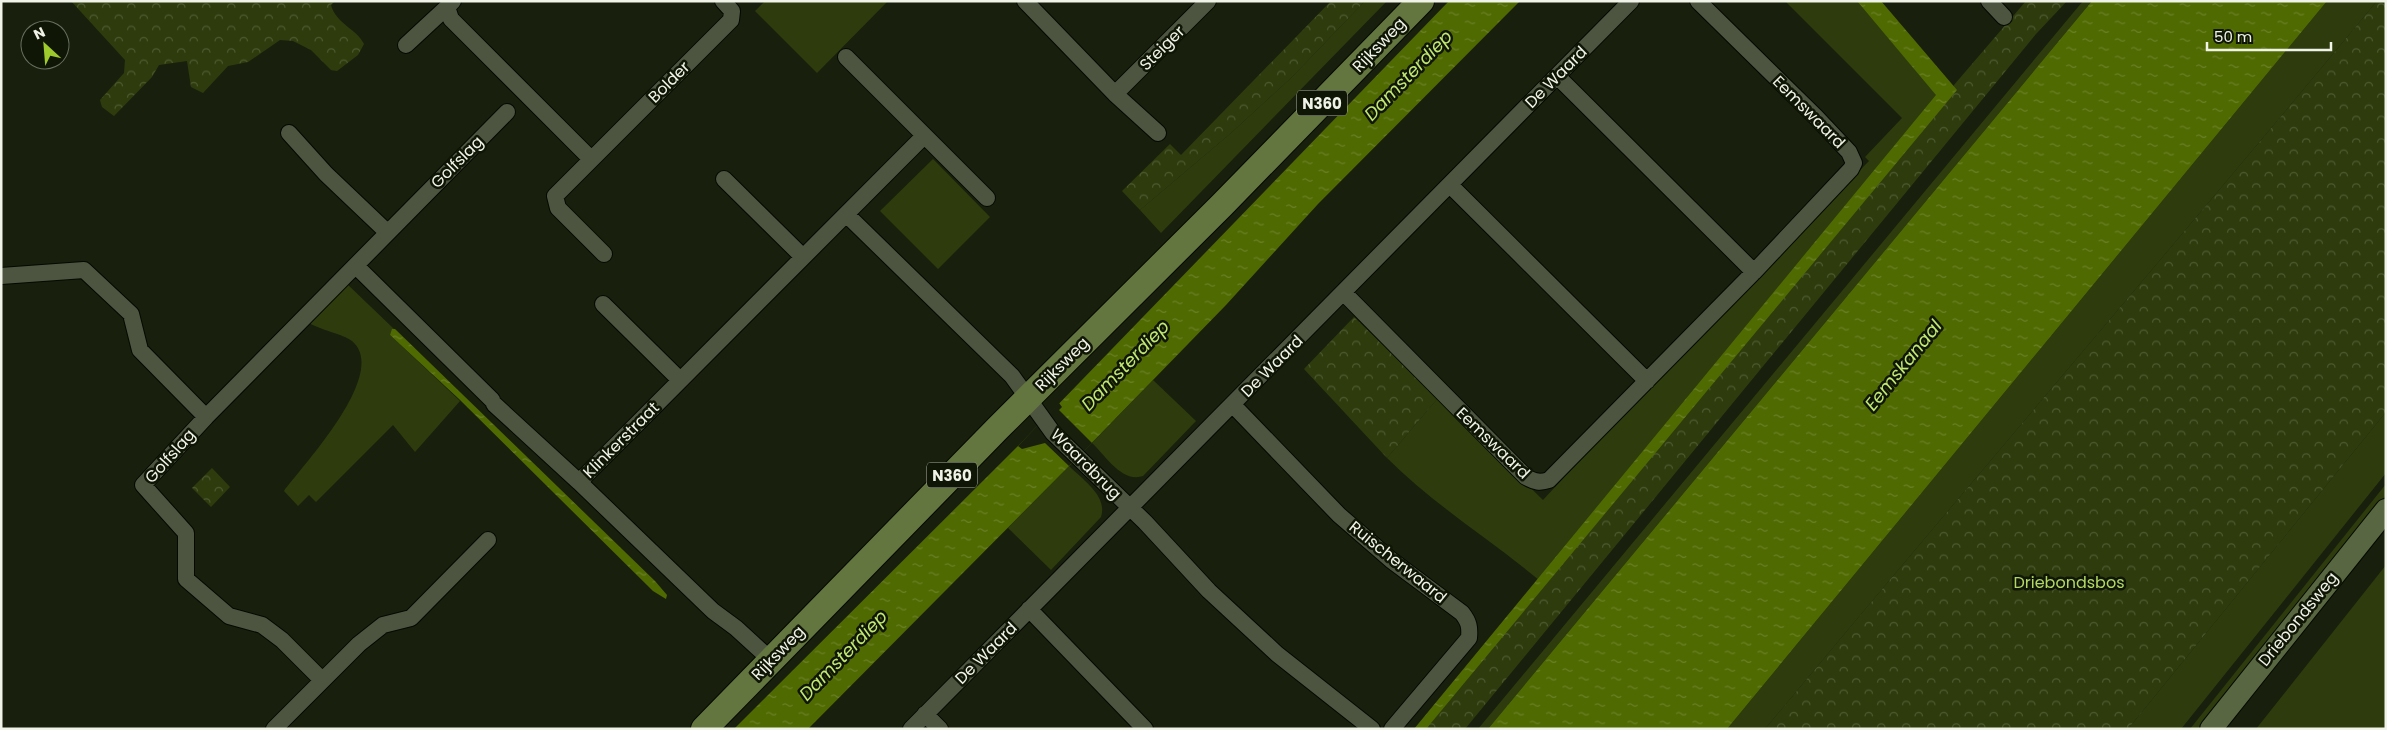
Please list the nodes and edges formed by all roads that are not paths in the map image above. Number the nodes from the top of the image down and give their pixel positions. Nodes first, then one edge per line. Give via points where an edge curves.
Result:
1 (723, 1) edge
2 (1024, 1) edge
3 (1208, 1) edge
4 (1421, 1) edge
5 (1631, 1) edge
6 (1698, 1) edge
7 (1989, 1) edge
8 (450, 4) edge
9 (2004, 17) dead end
10 (406, 45) dead end
11 (846, 57) dead end
12 (1557, 76) junction
13 (1115, 94) junction
14 (507, 112) dead end
15 (289, 133) dead end
16 (1158, 134) dead end
17 (924, 136) junction
18 (591, 159) junction
19 (724, 179) dead end
20 (1450, 185) junction
21 (987, 198) dead end
22 (846, 214) junction
23 (387, 232) junction
24 (604, 254) dead end
25 (803, 257) junction
26 (356, 266) junction
27 (1754, 272) junction
28 (1, 276) edge
29 (1344, 293) junction
30 (604, 304) dead end
31 (680, 380) junction
32 (1647, 381) junction
33 (1028, 398) junction
34 (1233, 405) junction
35 (206, 417) junction
36 (579, 482) junction
37 (1129, 508) junction
38 (2386, 510) edge
39 (488, 540) dead end
40 (1029, 609) junction
41 (771, 660) junction
42 (322, 680) junction
43 (925, 714) junction
44 (274, 729) edge
45 (704, 729) edge
46 (911, 729) edge
47 (940, 729) edge
48 (1145, 729) edge
49 (1372, 729) edge
50 (1392, 729) edge
51 (2211, 729) edge

1 - 18 street, Bolder via 732,11 731,20
2 - 13 street
3 - 13 street, Steiger
4 - 33 main road, Rijksweg / N360
5 - 12 street, De Waard
6 - 27 street, Eemswaard via 1849,152 1854,163
7 - 9 street
8 - 10 street
8 - 18 street via 451,20
11 - 17 street
12 - 20 street, De Waard
12 - 27 street
13 - 16 street
14 - 23 street, Golfslag
15 - 23 street via 326,174
17 - 21 street
17 - 22 street, Klinkerstraat
18 - 24 street, Bolder via 556,196 558,208
19 - 25 street
20 - 29 street, De Waard
20 - 32 street
22 - 25 street, Klinkerstraat
22 - 33 street, Waardbrug via 1012,376
23 - 26 street, Golfslag
25 - 31 street, Klinkerstraat
26 - 35 street, Golfslag
26 - 36 street, Klinkerstraat
27 - 32 street, Eemswaard
28 - 35 street, Golfslag via 84,270 131,314 140,350
29 - 32 street, Eemswaard via 1534,482 1542,483 1556,474
29 - 34 street, De Waard
30 - 31 street
31 - 36 street, Klinkerstraat
33 - 37 street, Waardbrug via 1053,433
33 - 41 main road, Rijksweg / N360
34 - 37 street, De Waard
34 - 50 street, Ruischerwaard via 1339,515 1468,620 1469,638
35 - 42 street, Golfslag via 142,485 186,533 186,579 230,616 269,630
36 - 41 street via 713,611
37 - 40 street, De Waard
37 - 49 street via 1209,591 1271,648
38 - 51 street, Driebondsweg
39 - 42 street via 411,618 383,625
40 - 43 street, De Waard
40 - 48 street
41 - 45 main road, Rijksweg / N360
42 - 44 street
43 - 46 street, De Waard
43 - 47 street

